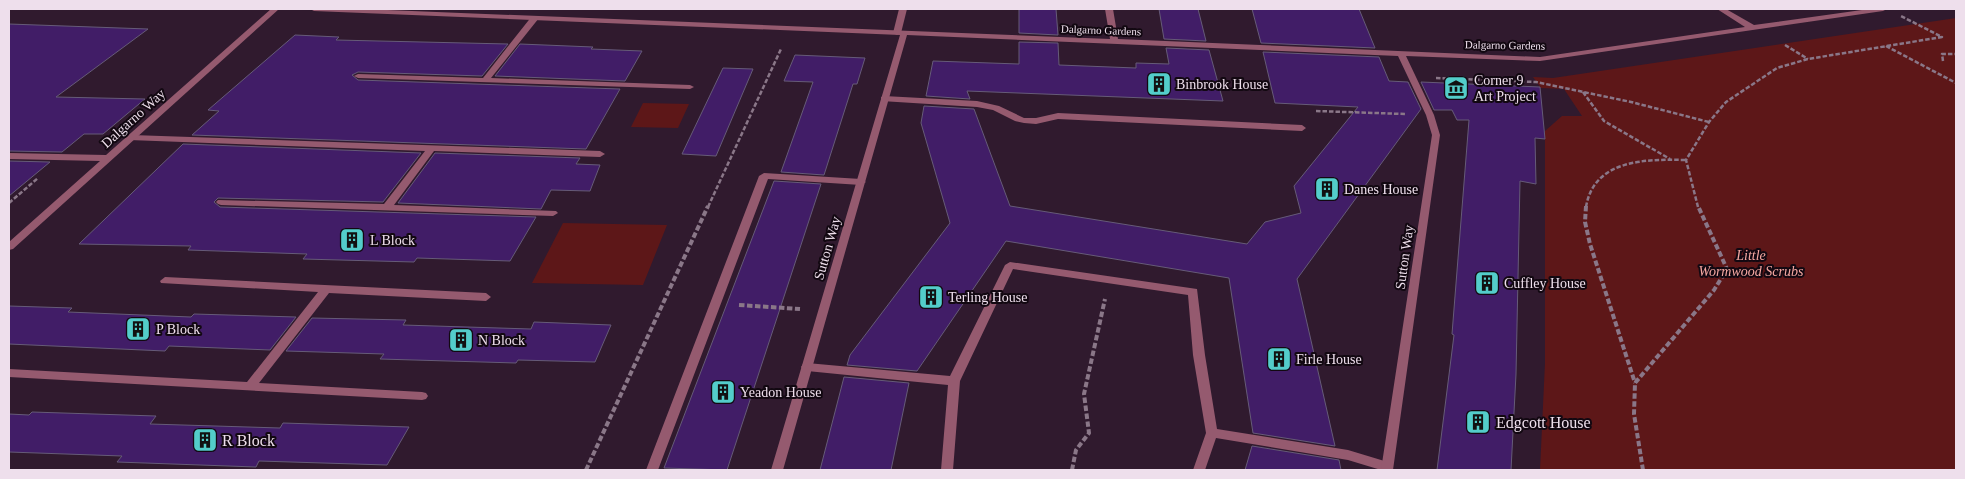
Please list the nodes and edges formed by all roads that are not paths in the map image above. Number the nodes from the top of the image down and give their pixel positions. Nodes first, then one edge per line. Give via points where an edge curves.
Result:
1 (275, 9) edge
2 (314, 9) edge
3 (903, 9) edge
4 (1109, 9) edge
5 (1721, 9) edge
6 (1883, 9) edge
7 (535, 18) junction
8 (1753, 28) junction
9 (900, 33) junction
10 (1114, 41) junction
11 (1401, 54) junction
12 (358, 76) dead end
13 (485, 80) junction
14 (690, 87) dead end
15 (884, 99) junction
16 (1302, 128) road end
17 (132, 138) junction
18 (432, 148) junction
19 (600, 154) dead end
20 (9, 156) edge
21 (107, 158) junction
22 (860, 182) junction
23 (221, 202) dead end
24 (387, 207) junction
25 (553, 213) dead end
26 (9, 248) edge
27 (165, 281) dead end
28 (326, 289) junction
29 (486, 297) dead end
30 (807, 367) junction
31 (9, 373) edge
32 (954, 381) junction
33 (250, 386) junction
34 (422, 396) dead end
35 (1212, 433) junction
36 (1387, 469) edge
37 (652, 470) edge
38 (777, 470) edge
39 (947, 470) edge
40 (1199, 470) edge

1 - 17 street, Dalgarno Way
2 - 7 street, Dalgarno Gardens
3 - 9 street, Sutton Way
4 - 10 street
5 - 8 street
6 - 8 street, Dalgarno Gardens
7 - 9 street, Dalgarno Gardens
7 - 13 street
8 - 11 street, Dalgarno Gardens via 1540,59
9 - 10 street, Dalgarno Gardens
9 - 15 street, Sutton Way
10 - 11 street, Dalgarno Gardens
11 - 36 street, Sutton Way via 1436,135
12 - 13 street
13 - 14 street
15 - 16 street via 988,106 1006,110 1013,117 1025,121 1058,116
15 - 22 street, Sutton Way
17 - 18 street
17 - 21 street, Dalgarno Way
18 - 19 street
18 - 24 street
20 - 21 street
21 - 26 street, Dalgarno Way
22 - 30 street, Sutton Way
22 - 37 street via 764,176
23 - 24 street
24 - 25 street
27 - 28 street
28 - 29 street
28 - 33 street
30 - 32 street
30 - 38 street, Sutton Way
31 - 33 street
32 - 35 street via 1010,265 1193,292
32 - 39 street
33 - 34 street
35 - 36 street via 1348,455
35 - 40 street

